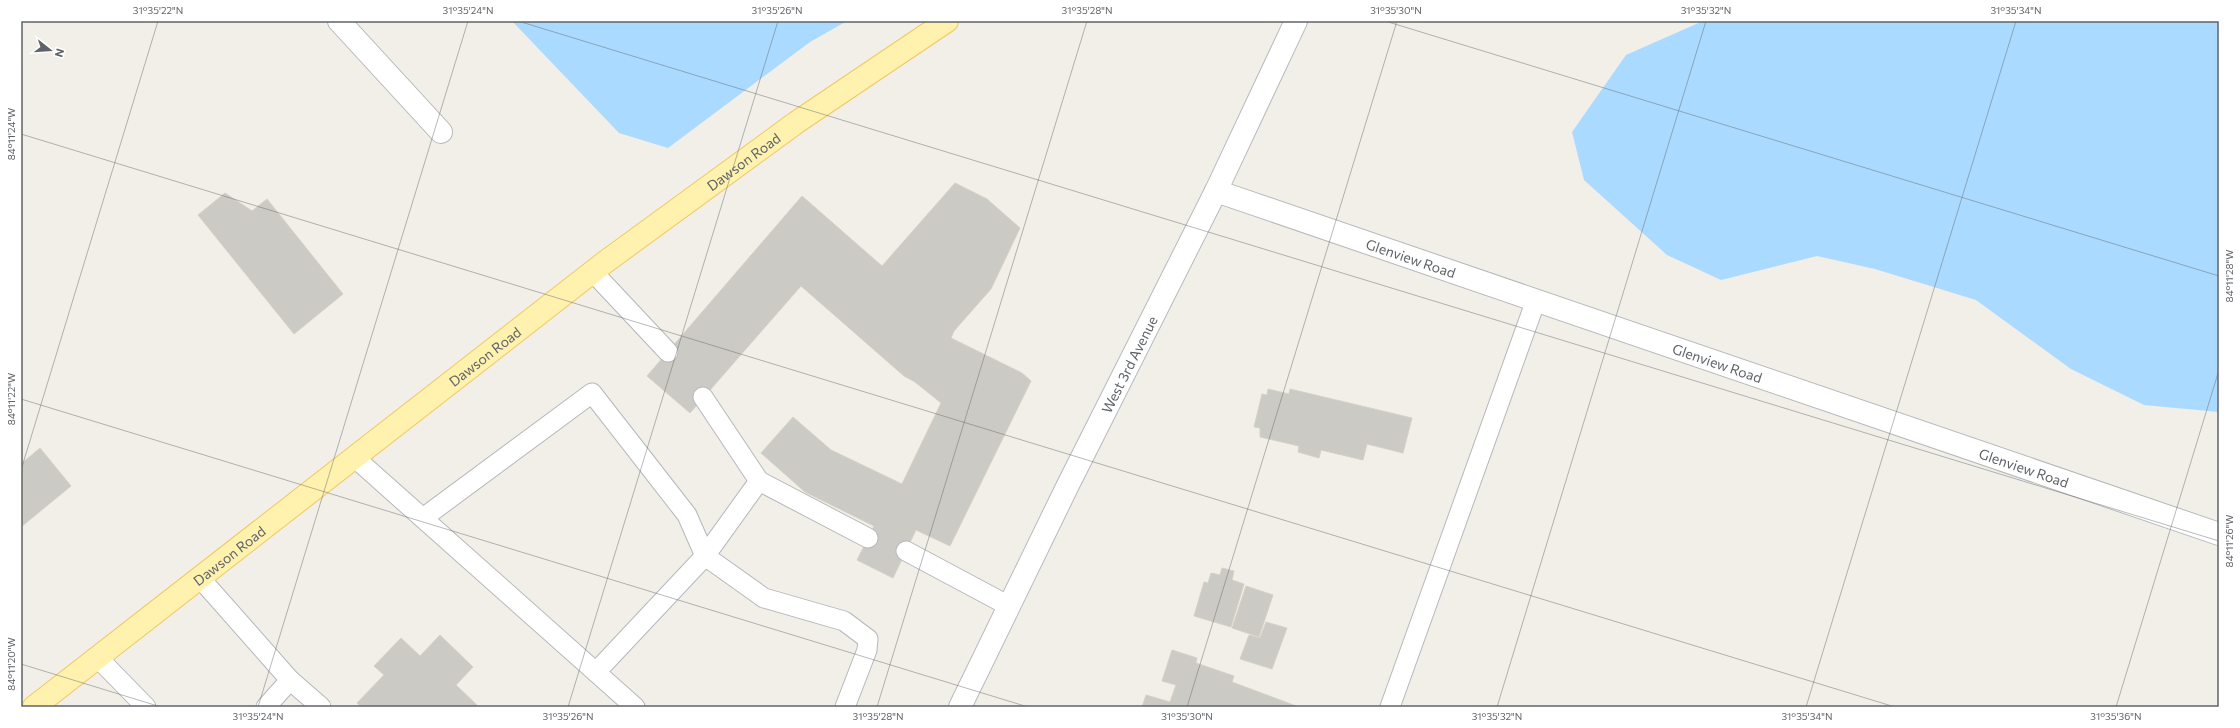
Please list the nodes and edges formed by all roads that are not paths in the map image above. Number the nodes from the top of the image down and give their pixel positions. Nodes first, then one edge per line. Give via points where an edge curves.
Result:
1 (339, 21) edge
2 (947, 21) edge
3 (1296, 21) edge
4 (441, 132) dead end
5 (1216, 191) junction
6 (592, 271) junction
7 (1536, 300) junction
8 (668, 352) dead end
9 (703, 397) dead end
10 (354, 457) junction
11 (759, 480) junction
12 (423, 518) junction
13 (2219, 534) edge
14 (868, 538) dead end
15 (906, 551) dead end
16 (705, 556) junction
17 (200, 578) junction
18 (1009, 606) junction
19 (97, 657) junction
20 (596, 672) junction
21 (290, 680) junction
22 (34, 707) edge
23 (146, 707) edge
24 (266, 707) edge
25 (321, 707) edge
26 (635, 707) edge
27 (845, 707) edge
28 (960, 707) edge
29 (1390, 707) edge

1 - 4 street
2 - 6 main road, Dawson Road via 797,122
3 - 5 street, West 3rd Avenue
5 - 7 street, Glenview Road
5 - 18 street, West 3rd Avenue
6 - 8 lane
6 - 10 main road, Dawson Road
7 - 13 street, Glenview Road
7 - 29 lane
9 - 11 lane
10 - 12 lane
10 - 17 main road, Dawson Road
11 - 14 lane
11 - 16 lane
12 - 16 lane via 592,393 687,515
12 - 20 lane
15 - 18 lane
16 - 20 lane
16 - 27 lane via 764,598 844,621 868,639 867,650
17 - 19 main road, Dawson Road
17 - 21 lane
18 - 28 street, West 3rd Avenue
19 - 22 main road, Dawson Road
19 - 23 lane
20 - 26 lane
21 - 24 lane
21 - 25 lane

